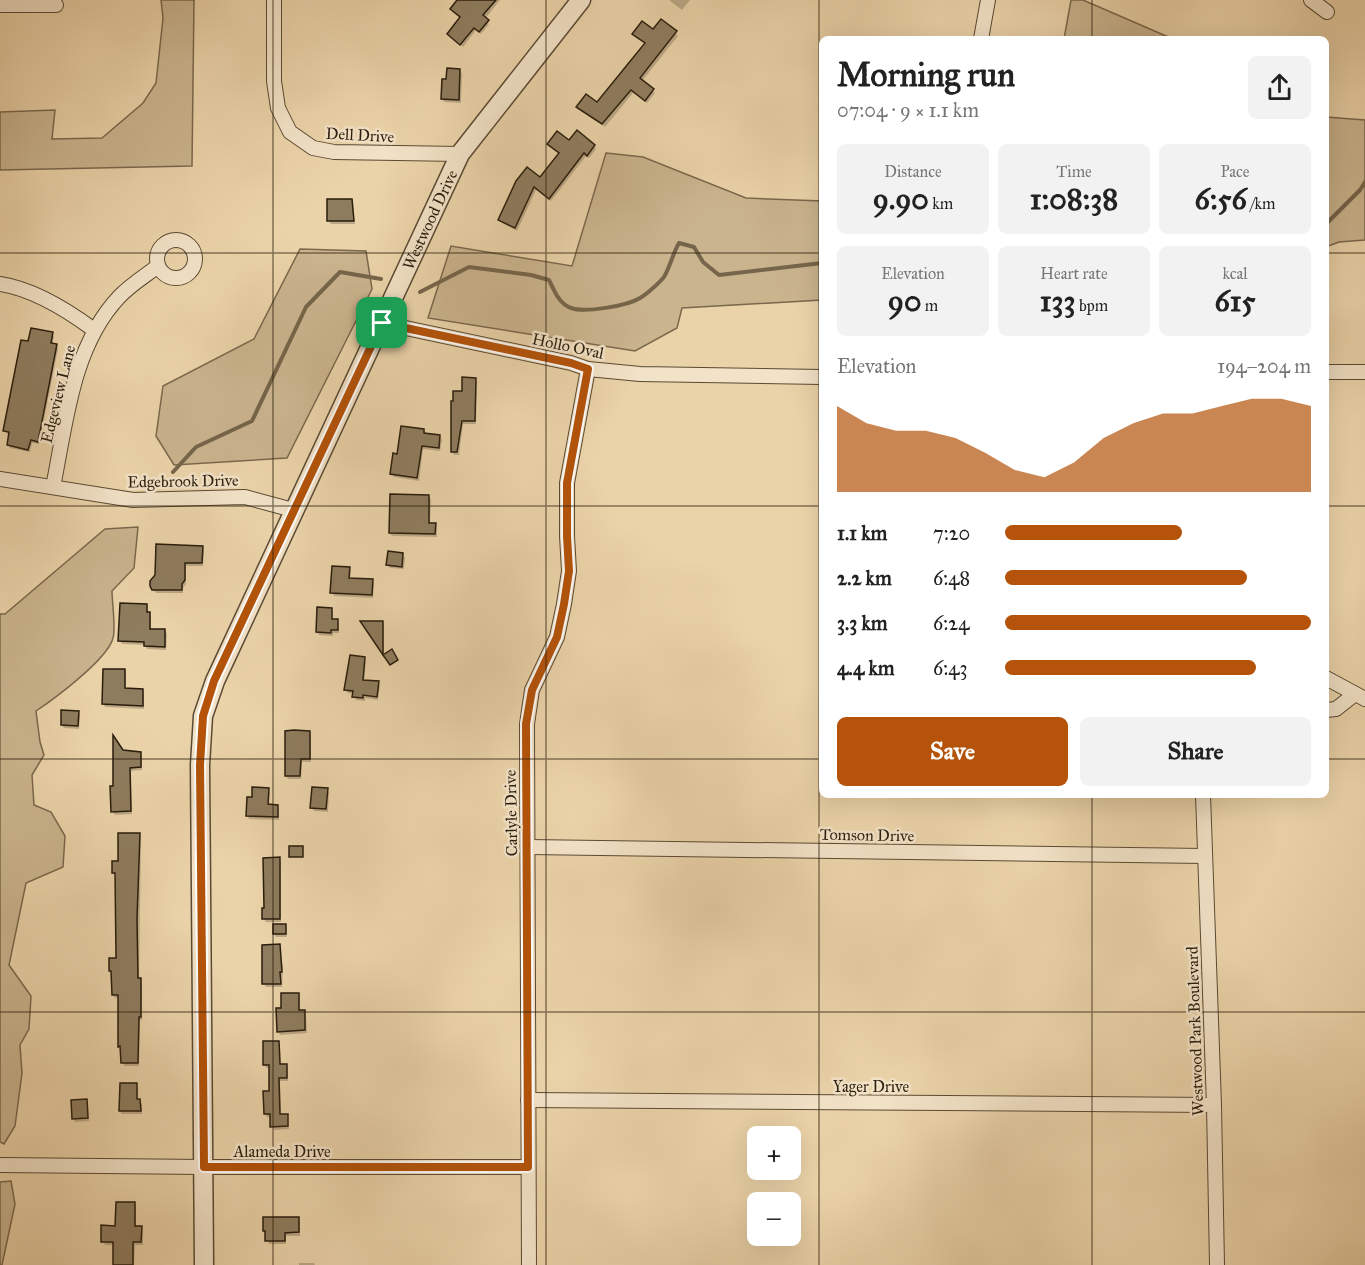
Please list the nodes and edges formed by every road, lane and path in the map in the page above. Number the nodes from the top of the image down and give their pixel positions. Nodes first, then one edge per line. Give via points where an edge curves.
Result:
1 (274, 0) edge
2 (581, 0) edge
3 (987, 0) edge
4 (1311, 0) edge
5 (0, 5) edge
6 (56, 5) dead end
7 (1328, 12) dead end
8 (981, 36) edge
9 (460, 154) junction
10 (158, 266) dead end
11 (0, 284) edge
12 (382, 323) junction
13 (94, 330) junction
14 (588, 369) junction
15 (1329, 372) edge
16 (1365, 372) edge
17 (819, 377) edge
18 (0, 479) edge
19 (53, 487) junction
20 (293, 510) junction
21 (1329, 680) edge
22 (1360, 696) edge
23 (1329, 710) edge
24 (1203, 798) edge
25 (528, 847) junction
26 (1205, 856) junction
27 (528, 1100) junction
28 (1214, 1105) junction
29 (0, 1165) edge
30 (204, 1167) junction
31 (528, 1167) junction
32 (204, 1265) edge
33 (529, 1265) edge
34 (1217, 1265) edge

1 - 9 street, Dell Drive via 274,81 278,108 290,132 313,148 334,152
2 - 9 street, Westwood Drive
3 - 8 street
4 - 7 street
5 - 6 street
9 - 12 street, Westwood Drive
10 - 13 street, Edgeview Lane via 126,290
11 - 13 street via 33,294
12 - 14 street, Hollo Oval
12 - 20 street, Westwood Drive
13 - 19 street, Edgeview Lane via 76,377
14 - 17 street, Hollo Oval via 640,374
14 - 25 street, Carlyle Drive via 567,483 569,571 564,604 557,637 532,690 526,724
15 - 16 street
18 - 19 street, Edgebrook Drive
19 - 20 street, Edgebrook Drive via 133,500 245,497
20 - 30 street, Westwood Drive via 214,681 203,716 200,765
21 - 22 street
22 - 23 street
24 - 26 street, Westwood Park Boulevard
25 - 26 street, Tomson Drive
25 - 27 street, Carlyle Drive
26 - 28 street, Westwood Park Boulevard
27 - 28 street, Yager Drive
27 - 31 street, Carlyle Drive
28 - 34 street, Westwood Park Boulevard
29 - 30 street, Alameda Drive
30 - 31 street, Alameda Drive
30 - 32 street, Westwood Drive
31 - 33 street, Carlyle Drive

